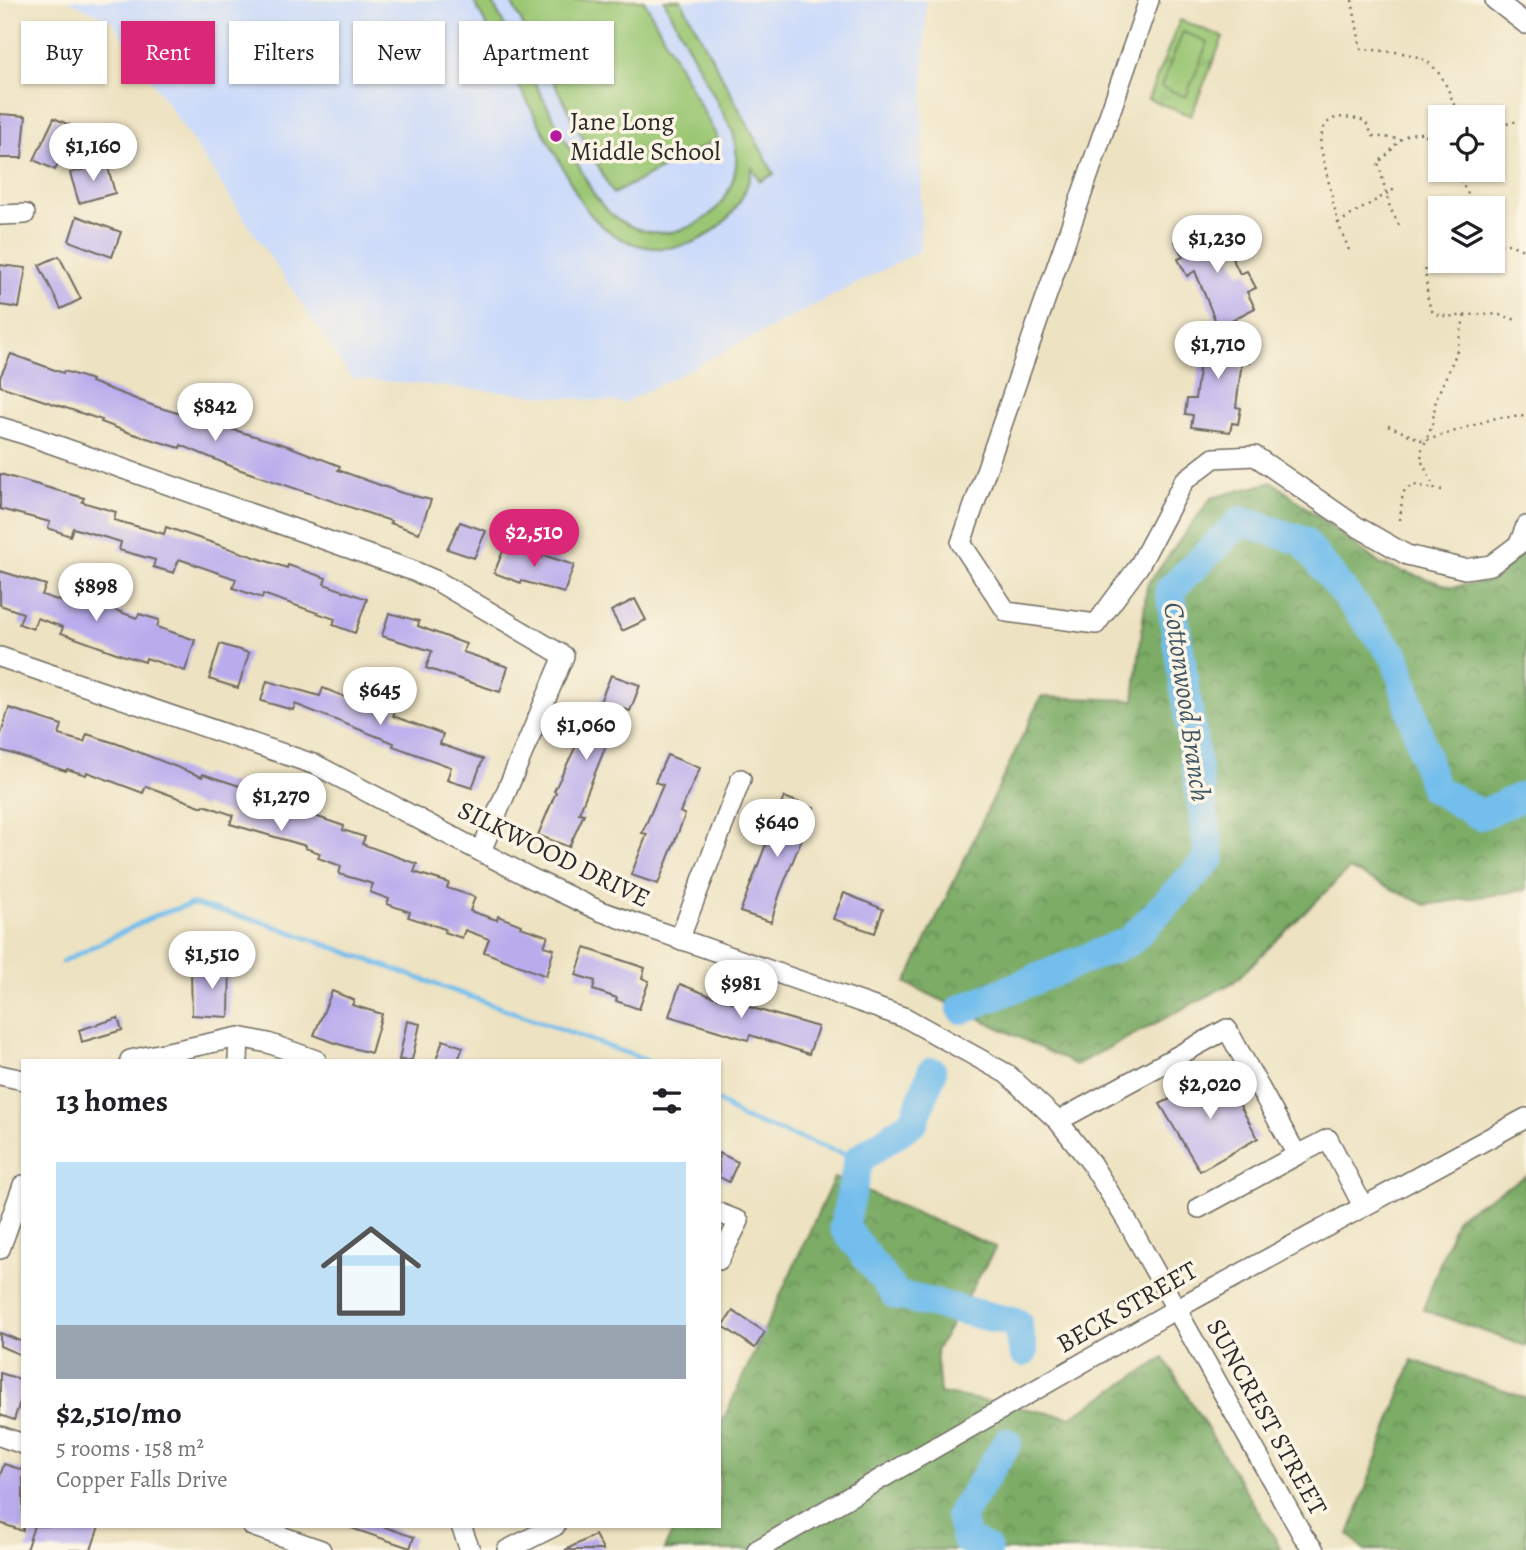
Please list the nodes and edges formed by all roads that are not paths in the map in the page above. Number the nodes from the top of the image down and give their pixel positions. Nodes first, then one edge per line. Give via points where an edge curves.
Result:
1 (1149, 0) edge
2 (1495, 0) edge
3 (1526, 24) edge
4 (25, 214) dead end
5 (0, 215) edge
6 (0, 427) edge
7 (1526, 526) edge
8 (0, 657) edge
9 (741, 779) dead end
10 (481, 851) junction
11 (679, 940) junction
12 (239, 1037) junction
13 (135, 1059) edge
14 (238, 1059) edge
15 (313, 1059) edge
16 (0, 1075) edge
17 (21, 1080) edge
18 (1526, 1118) edge
19 (1058, 1121) junction
20 (1297, 1155) junction
21 (21, 1191) edge
22 (1363, 1206) junction
23 (1199, 1208) dead end
24 (721, 1214) edge
25 (0, 1249) edge
26 (721, 1256) edge
27 (1176, 1308) junction
28 (0, 1436) edge
29 (21, 1443) edge
30 (259, 1528) edge
31 (462, 1528) edge
32 (551, 1528) edge
33 (321, 1550) edge
34 (470, 1550) edge
35 (507, 1550) edge
36 (757, 1550) edge
37 (1314, 1550) edge

1 - 7 street via 961,544 1007,612 1096,624 1139,566 1184,481 1214,457 1255,456 1356,526 1407,555 1465,569 1491,565 1519,544
2 - 3 street
4 - 5 street
6 - 10 street via 411,570 564,656
8 - 10 street, SILKWOOD DRIVE via 316,765
9 - 11 street
10 - 11 street, SILKWOOD DRIVE via 600,911
11 - 19 street, SILKWOOD DRIVE via 906,1018 1007,1074
12 - 13 street
12 - 14 street
12 - 15 street
16 - 17 street
18 - 22 street, BECK STREET
19 - 20 street via 1227,1029
19 - 27 street, SILKWOOD DRIVE via 1091,1163
20 - 22 street via 1328,1139
20 - 23 street
21 - 25 street
22 - 27 street, BECK STREET
24 - 26 street via 739,1221
27 - 36 street, BECK STREET
27 - 37 street, SUNCREST STREET
28 - 29 street
30 - 33 street
31 - 34 street
32 - 35 street

